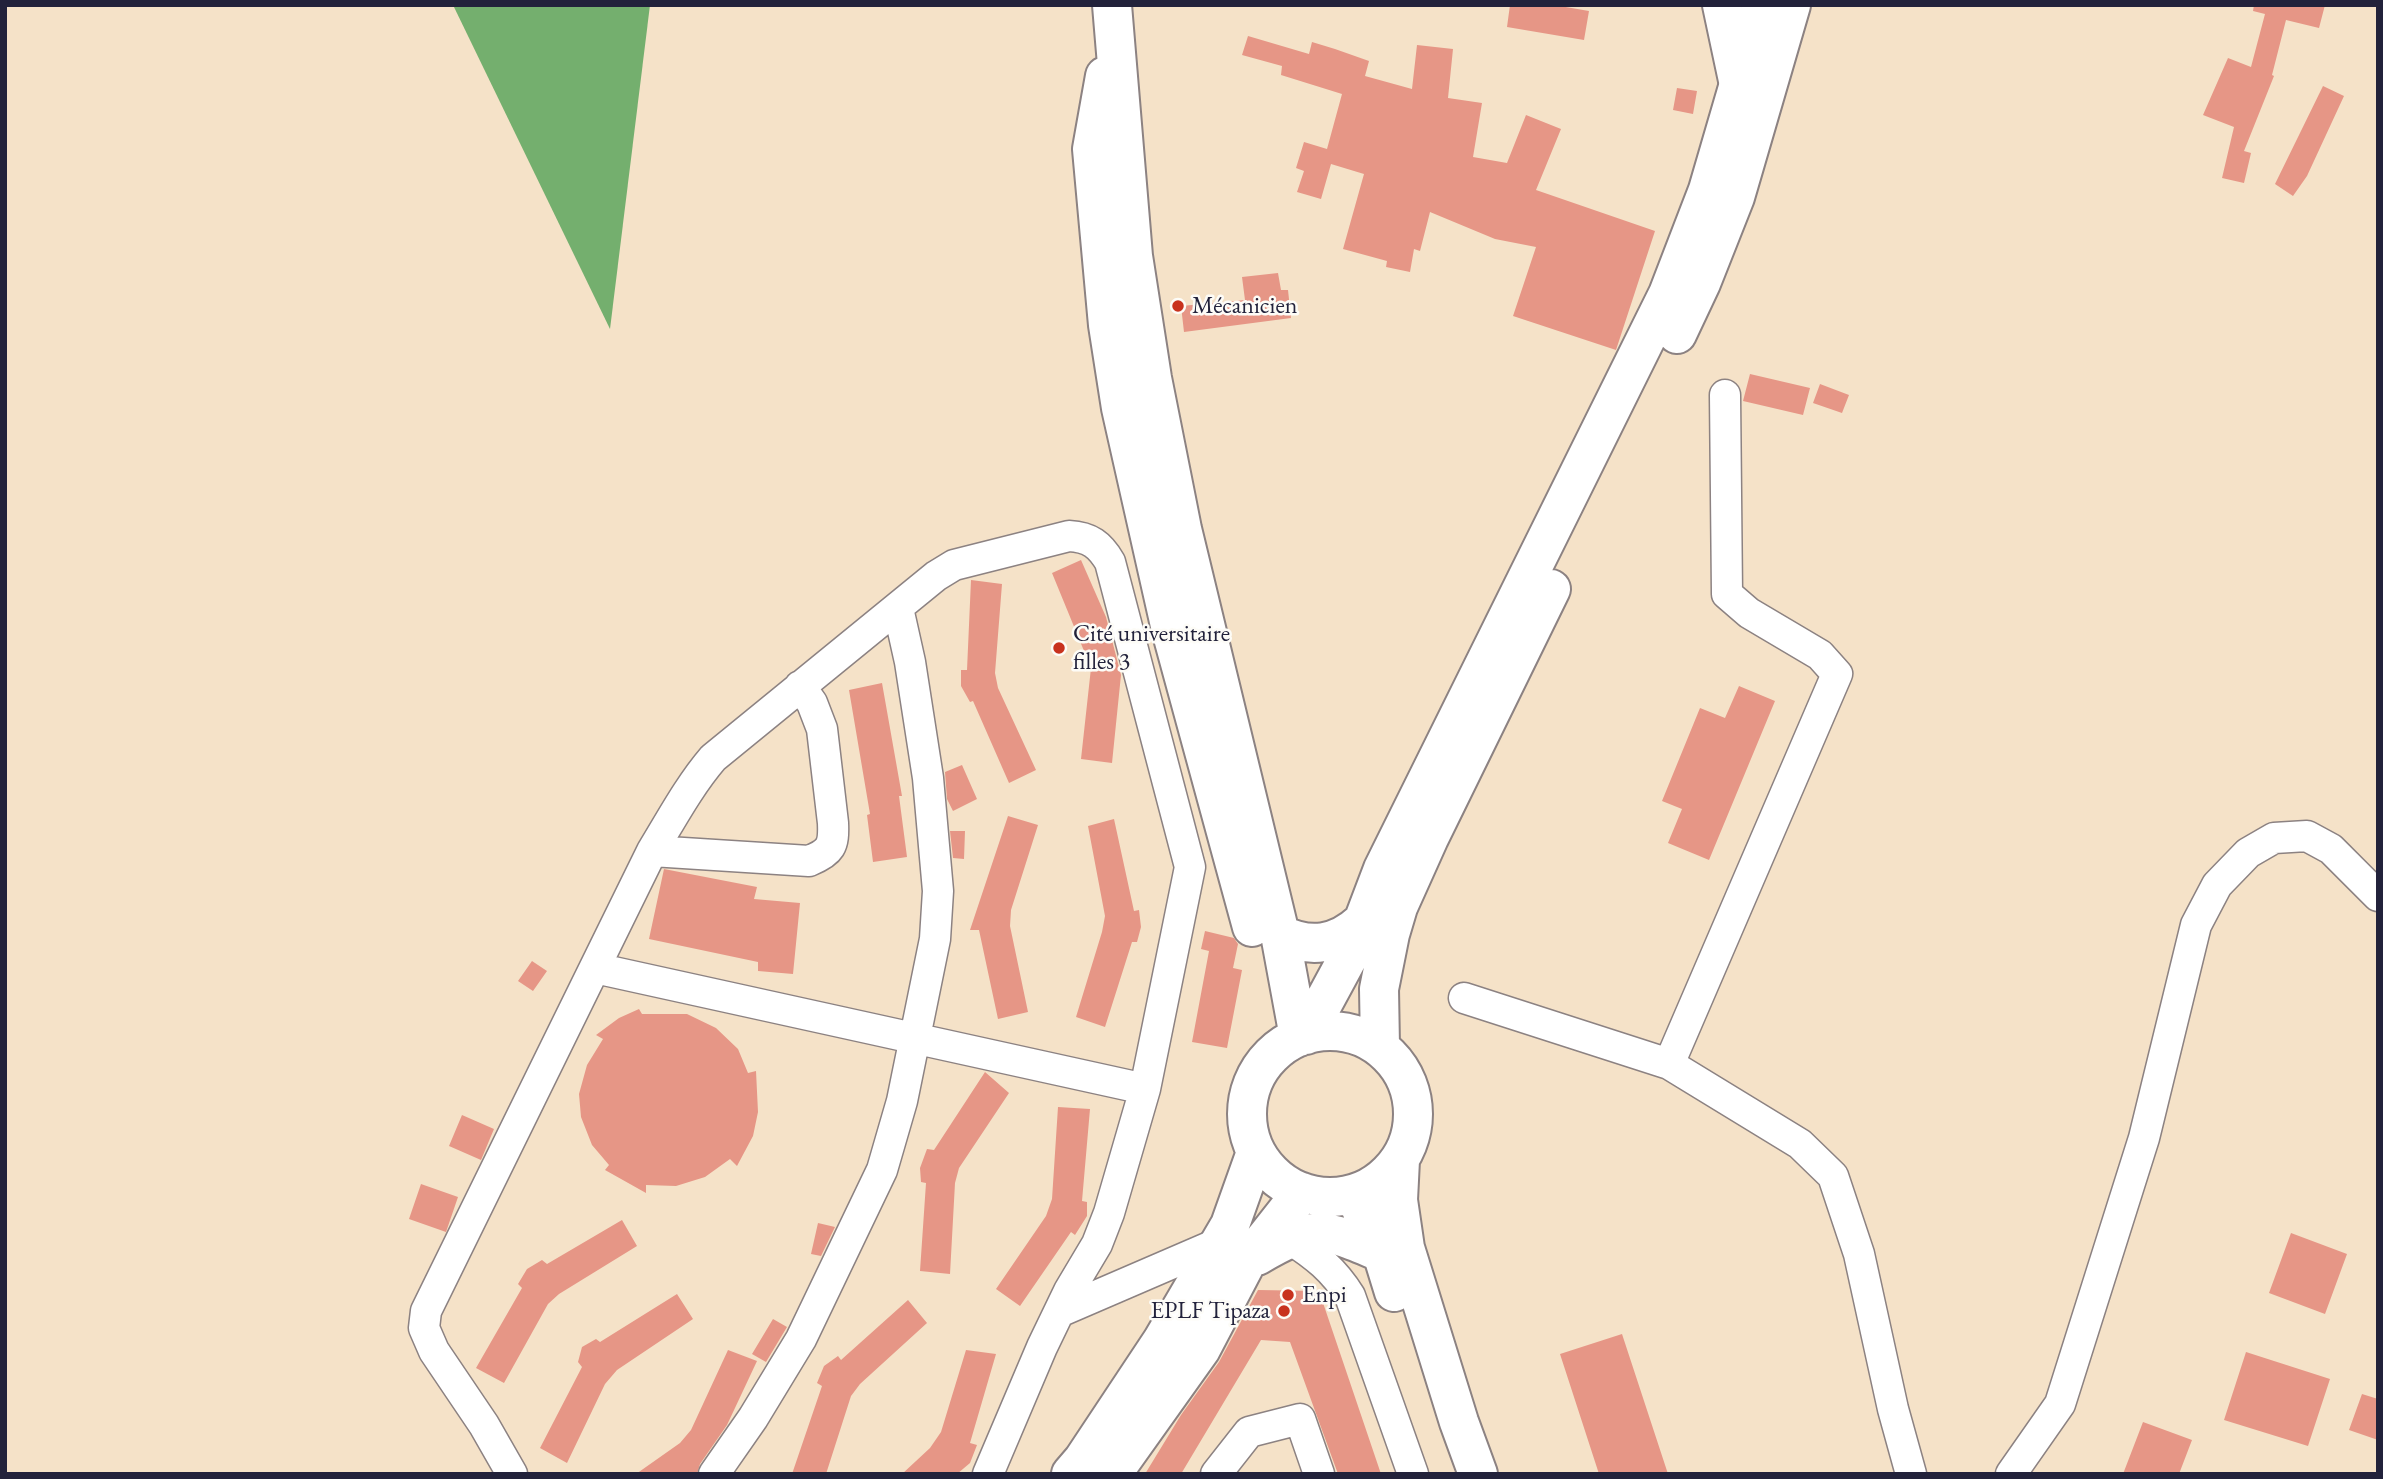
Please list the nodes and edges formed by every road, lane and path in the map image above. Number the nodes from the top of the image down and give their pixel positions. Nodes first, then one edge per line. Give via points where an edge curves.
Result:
1 (1112, 5) edge
2 (1722, 5) edge
3 (1762, 5) edge
4 (1791, 5) edge
5 (1116, 47) junction
6 (1739, 85) junction
7 (1725, 395) dead end
8 (898, 608) junction
9 (800, 686) junction
10 (652, 851) junction
11 (2378, 896) edge
12 (1362, 922) junction
13 (1279, 933) junction
14 (595, 968) junction
15 (1464, 998) dead end
16 (914, 1038) junction
17 (1293, 1041) junction
18 (1380, 1046) junction
19 (1669, 1064) junction
20 (1145, 1088) junction
21 (1256, 1152) junction
22 (1400, 1160) junction
23 (1302, 1192) junction
24 (1353, 1194) junction
25 (1290, 1239) junction
26 (1233, 1253) junction
27 (1382, 1253) junction
28 (1059, 1312) junction
29 (512, 1474) edge
30 (714, 1474) edge
31 (988, 1474) edge
32 (1071, 1474) edge
33 (1112, 1474) edge
34 (1216, 1474) edge
35 (1319, 1474) edge
36 (1413, 1474) edge
37 (1452, 1474) edge
38 (1478, 1474) edge
39 (1911, 1474) edge
40 (2011, 1474) edge

1 - 5 main road
2 - 6 main road
3 - 6 main road
4 - 18 main road via 1735,197 1701,283 1398,907 1379,989
5 - 13 main road via 1133,256 1164,445
5 - 17 main road via 1106,73 1092,149 1119,396 1171,630 1272,1015
6 - 12 main road via 1708,190 1668,294 1383,869
7 - 19 lane via 1727,594 1749,613 1820,655 1837,674
8 - 9 lane
8 - 16 lane via 928,778 938,891 935,939
8 - 20 lane via 954,565 1069,536 1091,540 1110,562 1190,867
9 - 10 lane via 713,758
9 - 10 lane via 822,729 833,823 831,848 809,861
10 - 14 lane
11 - 40 lane via 2331,849 2307,836 2274,838 2248,853 2217,885 2196,925 2144,1138 2060,1404
12 - 13 main road via 1351,932 1323,943 1293,940
12 - 17 main road via 1343,968
13 - 17 main road
14 - 16 lane
14 - 29 lane via 426,1311 424,1328 434,1352
15 - 19 lane
16 - 20 lane
16 - 30 lane via 882,1170 856,1229 801,1339
17 - 18 main road via 1321,1031 1352,1033
17 - 21 main road via 1258,1074 1248,1099 1249,1135
18 - 22 main road via 1404,1073 1411,1090 1411,1135
19 - 39 lane via 1800,1144 1833,1176 1859,1254
20 - 28 lane via 1101,1234
21 - 23 main road via 1275,1176
21 - 26 main road via 1230,1225
22 - 24 main road via 1379,1181
22 - 38 main road via 1398,1200 1405,1248
23 - 24 main road via 1328,1197
23 - 26 main road
24 - 27 main road
25 - 26 main road
25 - 27 main road via 1321,1232
25 - 36 lane via 1323,1261 1350,1296
26 - 28 lane
26 - 32 main road via 1162,1341
26 - 33 main road via 1201,1349
27 - 37 main road
28 - 31 lane
34 - 35 lane via 1249,1432 1300,1419

